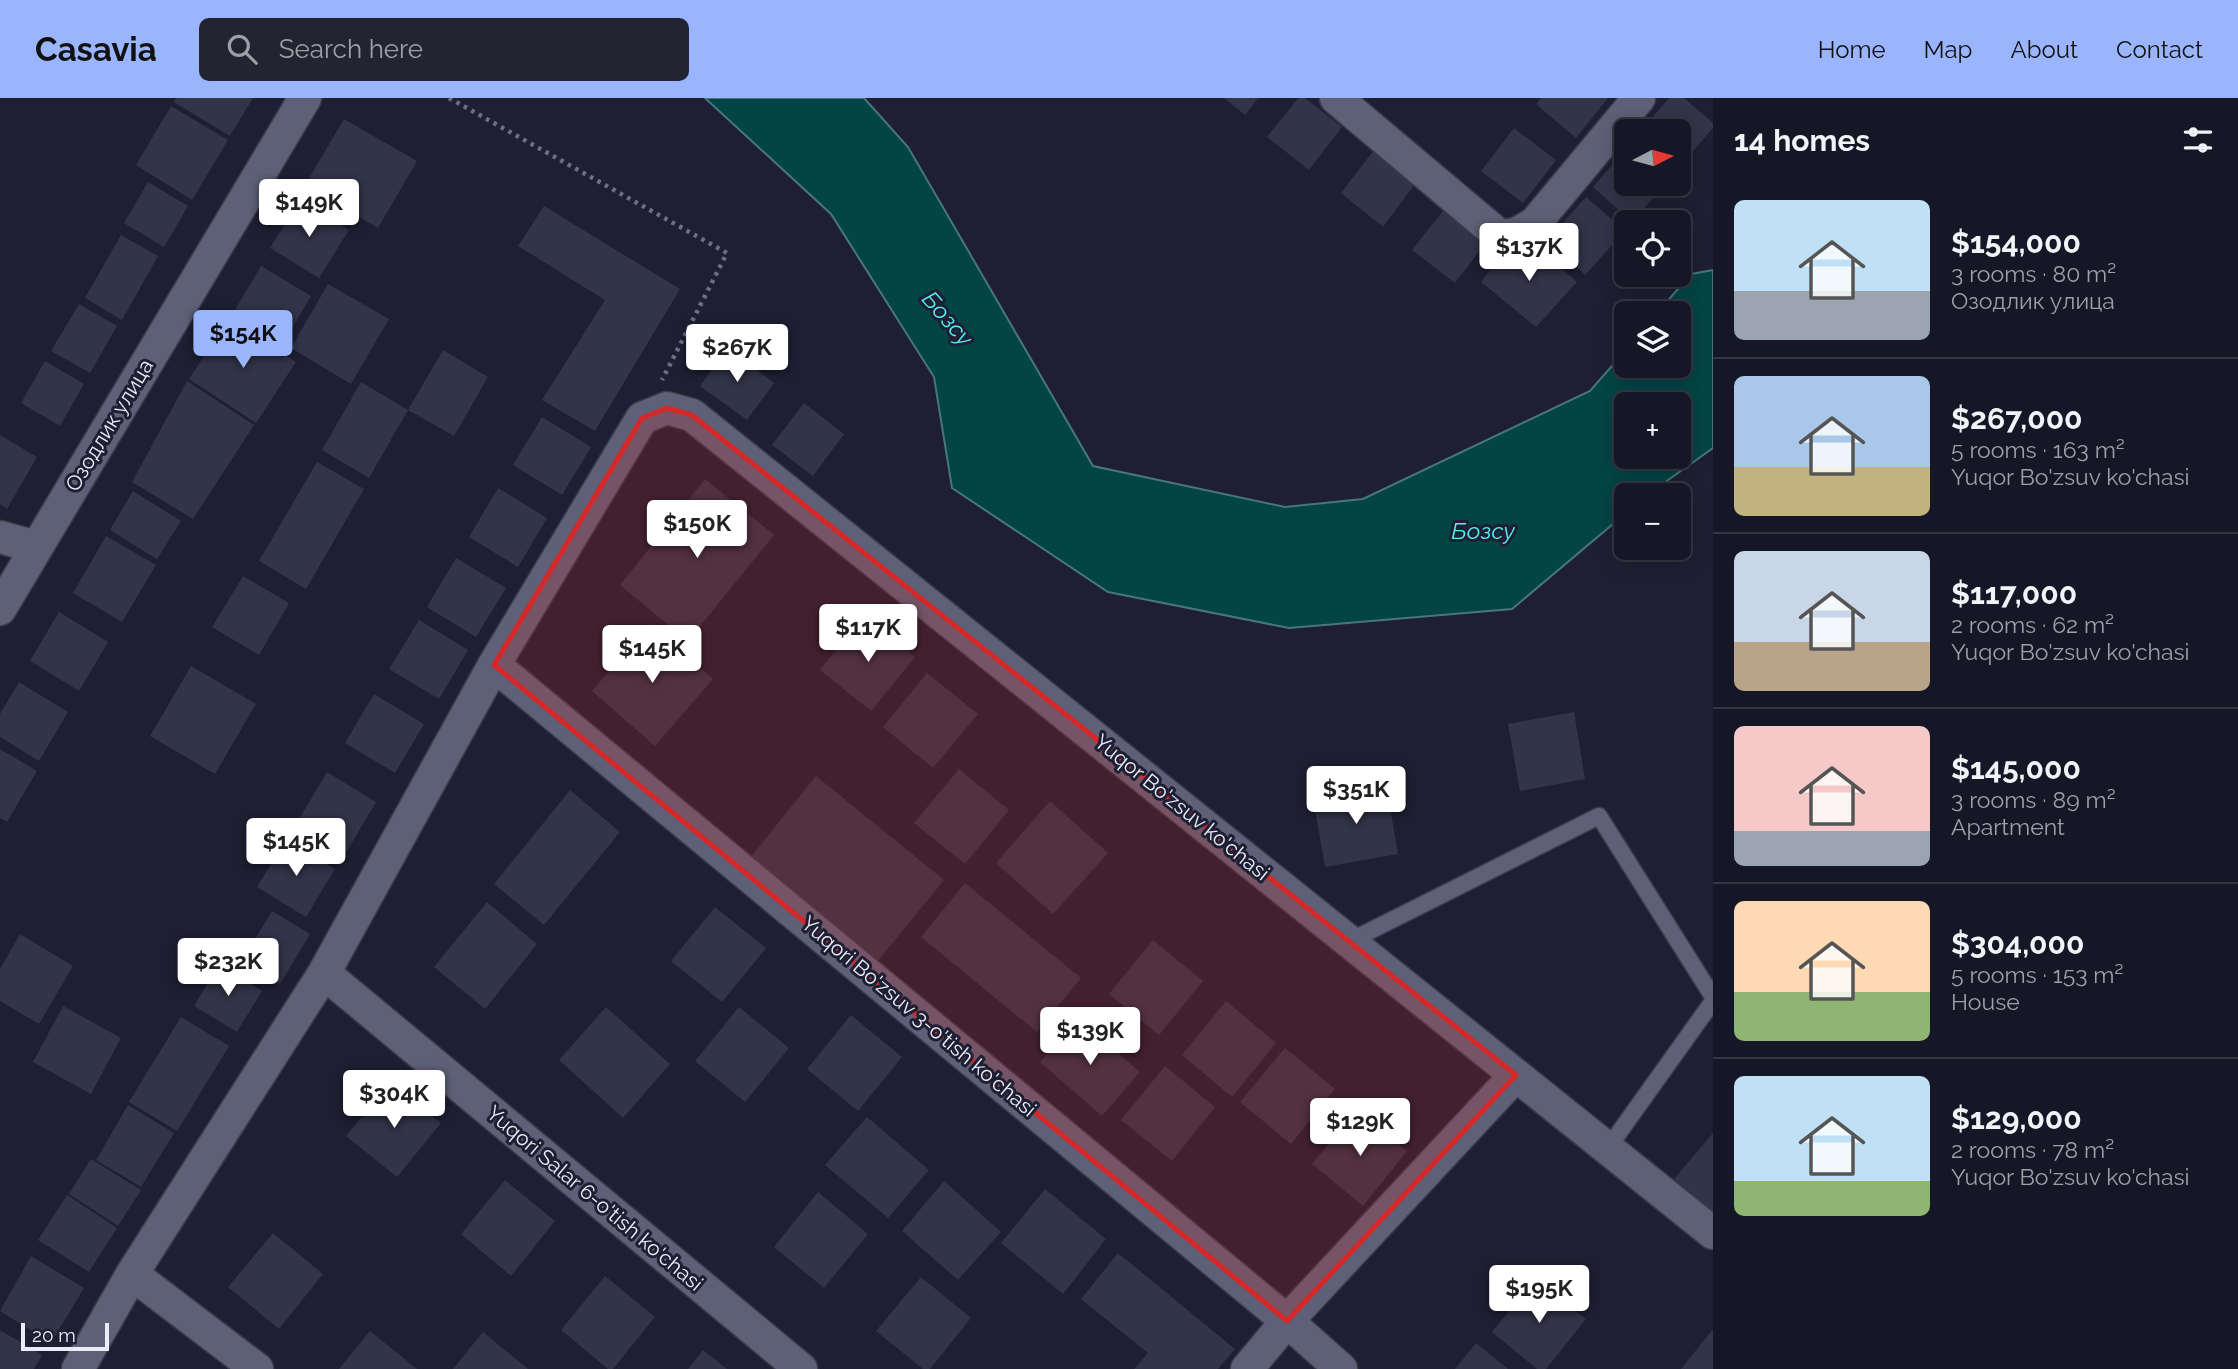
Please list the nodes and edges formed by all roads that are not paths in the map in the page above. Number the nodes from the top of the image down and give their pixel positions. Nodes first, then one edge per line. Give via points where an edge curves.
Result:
1 (305, 98) edge
2 (1335, 98) edge
3 (1639, 98) edge
4 (0, 537) edge
5 (36, 547) junction
6 (0, 610) edge
7 (494, 665) junction
8 (1350, 941) junction
9 (324, 973) junction
10 (1713, 999) edge
11 (1516, 1075) junction
12 (1608, 1148) junction
13 (1713, 1233) edge
14 (132, 1274) junction
15 (1287, 1321) junction
16 (78, 1369) edge
17 (257, 1369) edge
18 (801, 1369) edge
19 (1247, 1369) edge
20 (1341, 1369) edge

1 - 5 street, Озодлик улица
2 - 3 street via 1501,237 1535,223
4 - 5 street
5 - 6 street, Озодлик улица
7 - 8 street, Yuqor Bo'zsuv ko'chasi via 642,418 667,408 692,415
7 - 9 street
7 - 15 street, Yuqori Bo'zsuv 3-o'tish ko'chasi
8 - 10 lane via 1599,816
8 - 11 street, Yuqor Bo'zsuv ko'chasi
9 - 14 street
9 - 18 street, Yuqori Salar 6-o'tish ko'chasi
10 - 12 lane
11 - 12 street, Yuqor Bo'zsuv ko'chasi
11 - 15 street
12 - 13 street, Yuqor Bo'zsuv ko'chasi
14 - 16 street
14 - 17 street
15 - 19 street
15 - 20 street, Yuqori Bo'zsuv 3-o'tish ko'chasi

